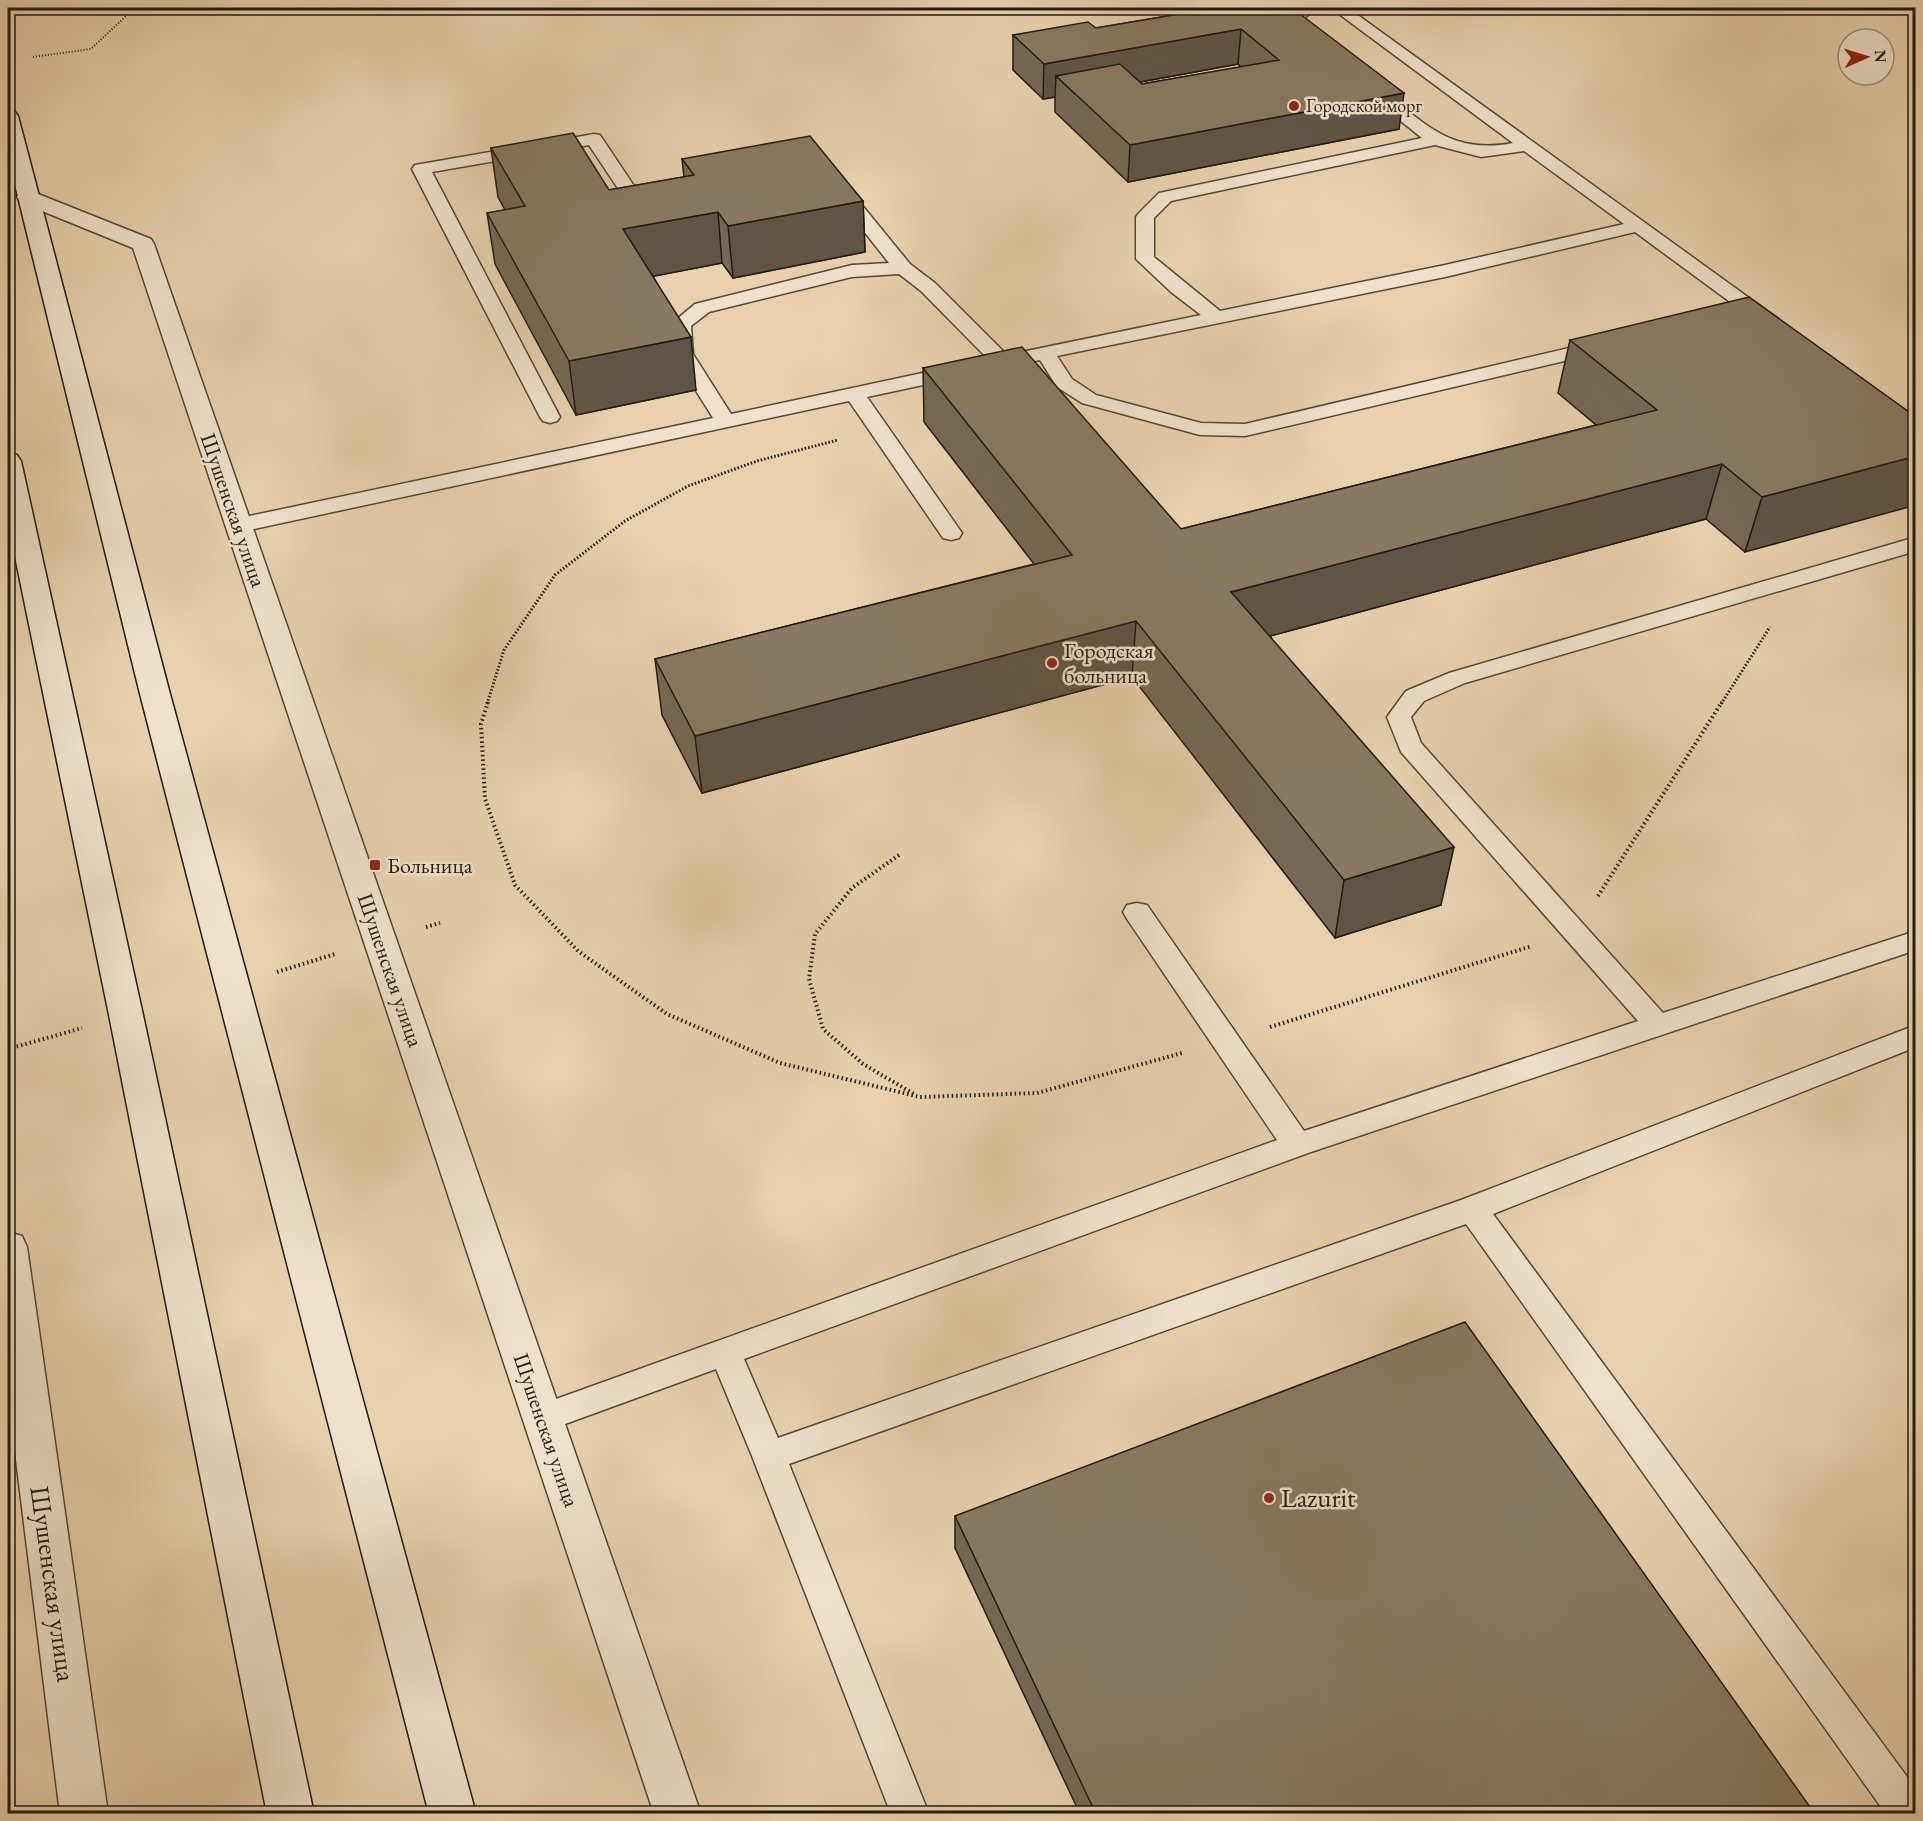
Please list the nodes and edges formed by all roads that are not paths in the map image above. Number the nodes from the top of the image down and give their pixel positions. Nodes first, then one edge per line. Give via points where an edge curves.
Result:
1 (1311, 8) edge
2 (1339, 8) edge
3 (1314, 45) edge
4 (1361, 81) edge
5 (8, 116) edge
6 (1436, 140) junction
7 (1528, 146) junction
8 (831, 179) edge
9 (28, 197) junction
10 (667, 209) edge
11 (1639, 226) junction
12 (903, 268) junction
13 (1753, 311) junction
14 (1730, 316) edge
15 (1217, 318) junction
16 (1782, 331) edge
17 (1626, 340) edge
18 (1045, 353) junction
19 (1002, 362) junction
20 (854, 393) junction
21 (550, 417) dead end
22 (725, 420) junction
23 (8, 460) edge
24 (240, 525) junction
25 (951, 533) dead end
26 (1916, 544) edge
27 (1137, 912) dead end
28 (1916, 940) edge
29 (1658, 1026) junction
30 (1916, 1035) edge
31 (1297, 1145) junction
32 (1472, 1209) junction
33 (8, 1247) edge
34 (725, 1352) junction
35 (18, 1403) edge
36 (543, 1418) junction
37 (769, 1456) junction
38 (84, 1814) edge
39 (291, 1814) edge
40 (453, 1814) edge
41 (678, 1814) edge
42 (910, 1814) edge
43 (1910, 1814) edge

1 - 3 lane via 1286,23
2 - 7 lane
4 - 6 lane
5 - 9 street
6 - 7 lane via 1469,152
6 - 15 lane via 1165,197 1145,217 1145,259
7 - 11 lane
8 - 12 lane
9 - 24 street, Шушенская улица via 143,244
9 - 40 street via 155,694
10 - 21 lane via 643,213 594,139 421,169
11 - 13 lane
11 - 15 lane
12 - 19 lane via 928,287
12 - 22 lane via 852,271 786,286 702,308 681,324 683,354
13 - 14 lane
13 - 16 lane
15 - 18 lane
17 - 18 lane via 1245,430 1200,429 1089,399 1065,383
18 - 19 lane
19 - 20 lane
20 - 22 lane
20 - 25 lane
22 - 24 lane
23 - 39 street
24 - 36 street, Шушенская улица
26 - 29 lane via 1457,678 1415,696 1399,717 1410,746
27 - 31 lane
28 - 29 lane
29 - 31 lane
30 - 32 lane
31 - 34 lane
32 - 37 lane
32 - 43 lane
33 - 35 street, Шушенская улица
34 - 36 lane
34 - 37 lane
35 - 38 street, Шушенская улица
36 - 41 street, Шушенская улица
37 - 42 lane

